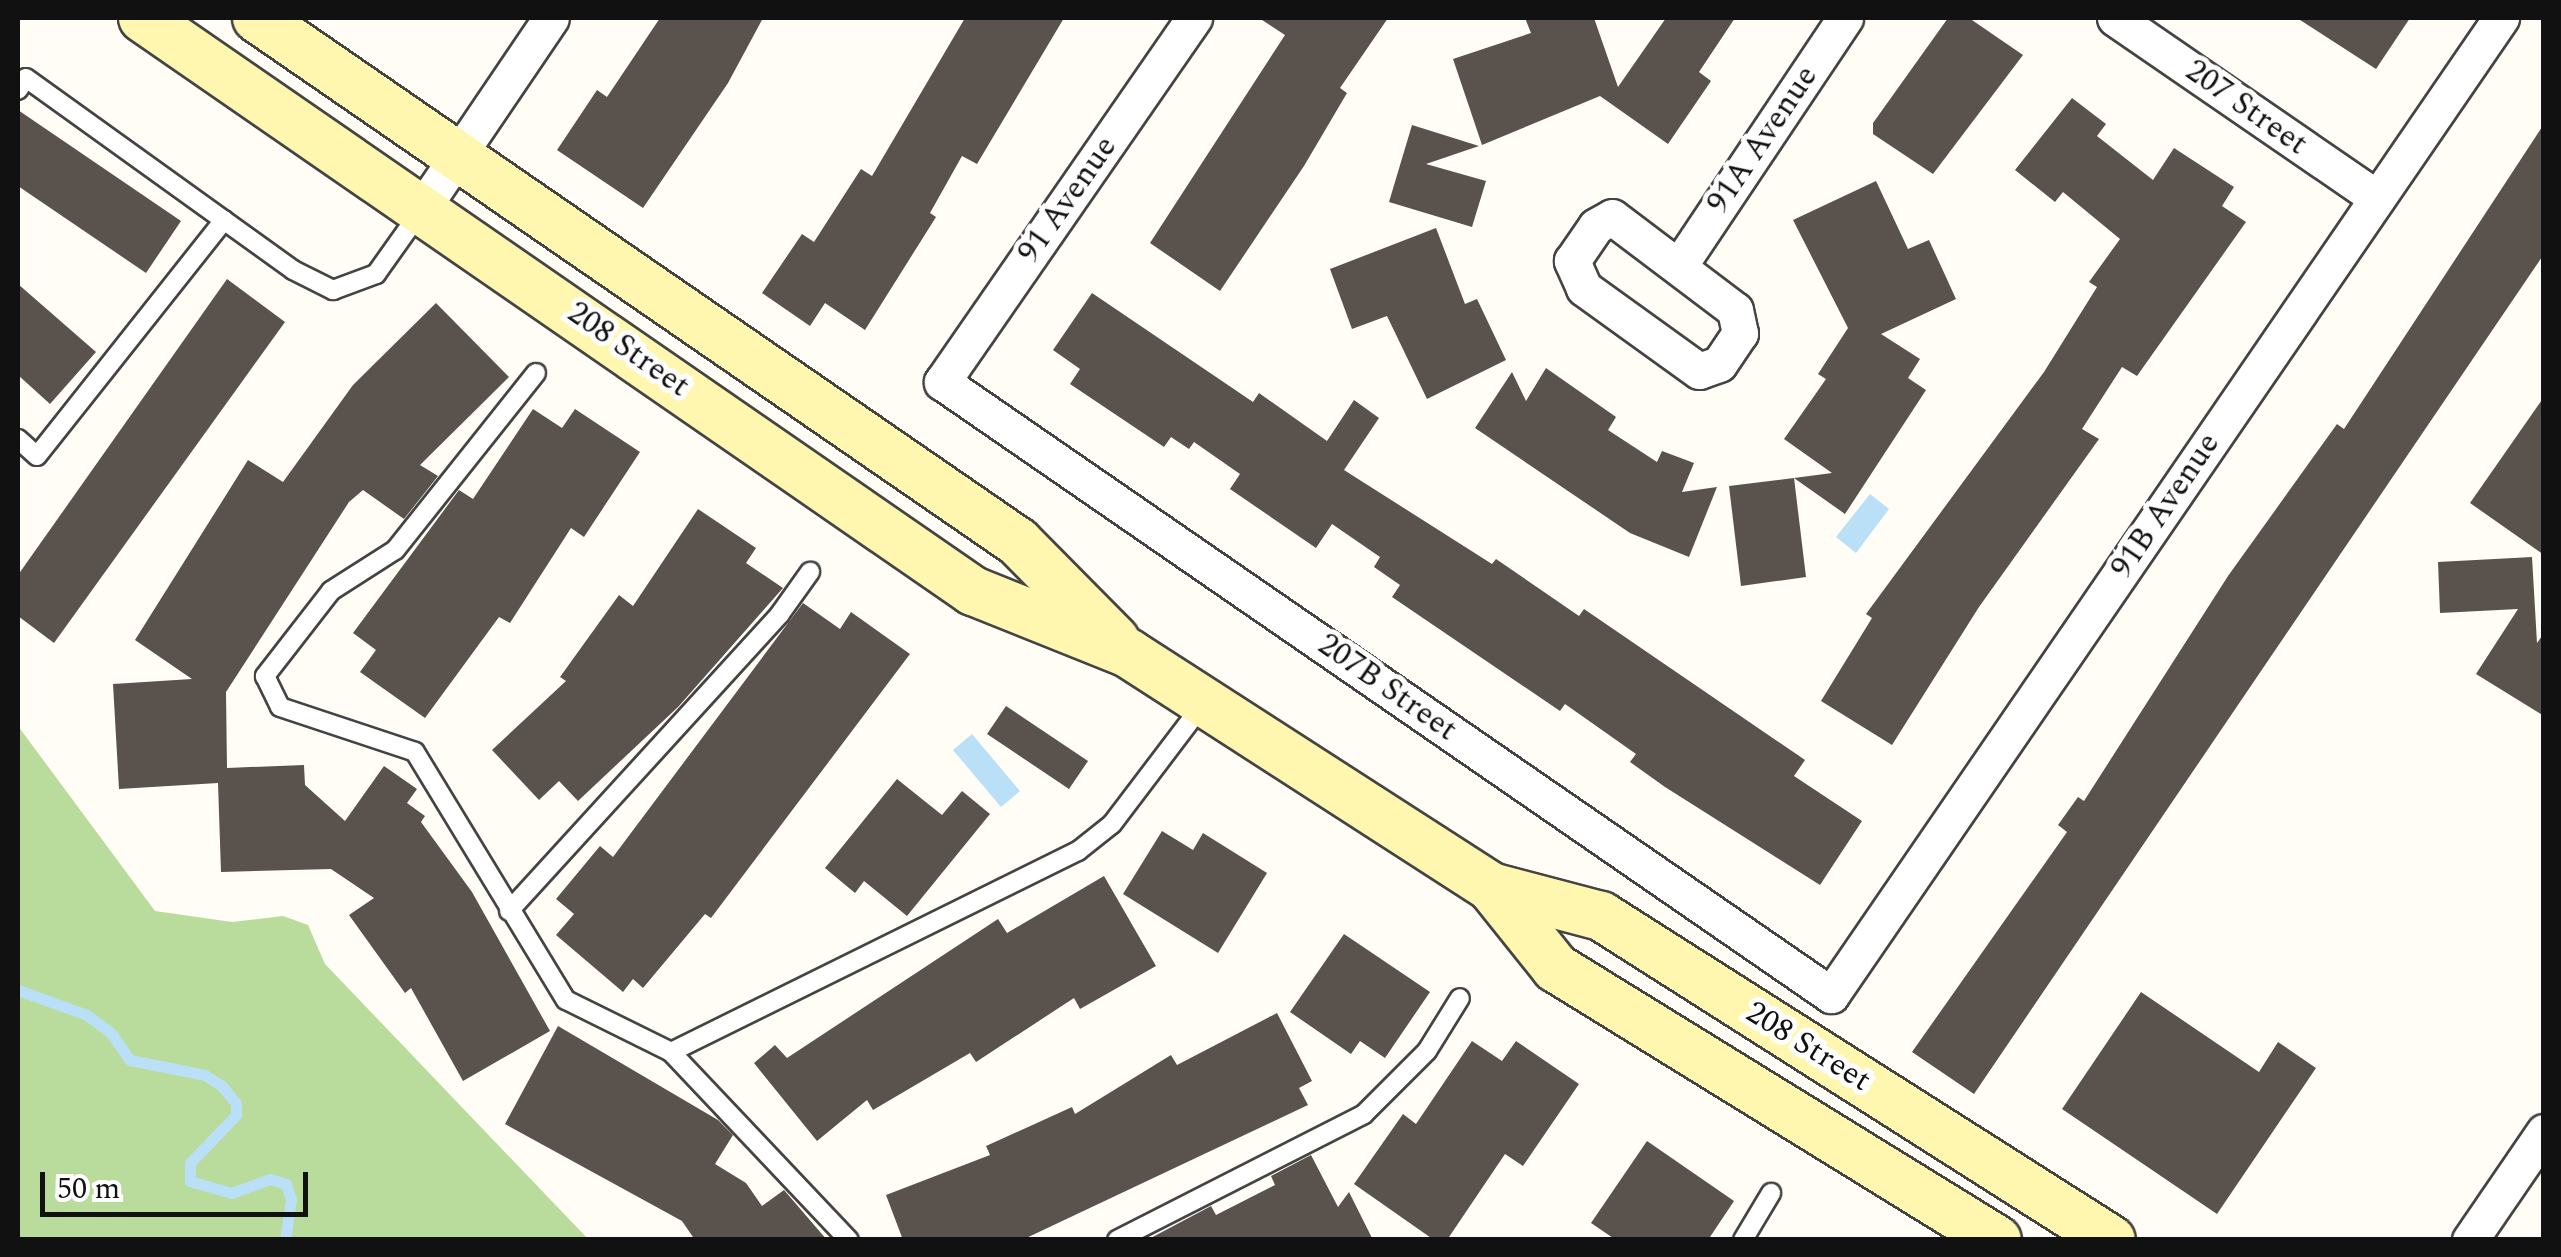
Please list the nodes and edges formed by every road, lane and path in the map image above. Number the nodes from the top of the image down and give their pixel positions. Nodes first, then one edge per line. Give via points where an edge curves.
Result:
1 (143, 18) edge
2 (257, 18) edge
3 (551, 18) edge
4 (1194, 18) edge
5 (1845, 18) edge
6 (2115, 18) edge
7 (2502, 18) edge
8 (18, 90) edge
9 (460, 152) junction
10 (2377, 198) junction
11 (423, 207) junction
12 (224, 220) junction
13 (1681, 263) junction
14 (536, 373) dead end
15 (942, 382) joint
16 (18, 439) edge
17 (810, 572) dead end
18 (1128, 653) junction
19 (1205, 702) junction
20 (1491, 887) junction
21 (509, 912) junction
22 (1831, 994) joint
23 (1460, 998) dead end
24 (671, 1052) junction
25 (2544, 1132) edge
26 (1771, 1193) dead end
27 (850, 1240) edge
28 (1117, 1240) edge
29 (1743, 1240) edge
30 (1998, 1240) edge
31 (2111, 1240) edge
32 (2470, 1240) edge

1 - 11 main road, 208 Street
2 - 9 main road, 208 Street
3 - 9 street
4 - 15 street, 91 Avenue
5 - 13 street, 91A Avenue
6 - 10 street, 207 Street
7 - 10 street, 91B Avenue
8 - 12 lane via 26,78
9 - 11 street
9 - 18 main road, 208 Street via 1018,542
10 - 22 street, 91B Avenue
11 - 12 lane via 376,274 333,290
11 - 18 main road, 208 Street via 972,591
12 - 16 lane via 37,456
13 - 13 street via 1612,216 1596,226 1572,261 1584,288 1699,372 1719,364 1740,334 1735,310
14 - 21 lane via 395,550 331,591 265,676 280,706 416,752
15 - 22 street, 207B Street
17 - 21 lane via 780,614
18 - 19 main road, 208 Street
19 - 20 main road, 208 Street
19 - 24 lane via 1112,824 1078,851
20 - 30 main road, 208 Street via 1556,968
20 - 31 main road, 208 Street via 1601,916
21 - 24 lane via 566,1000
23 - 28 lane via 1426,1051 1364,1114
24 - 27 lane
25 - 32 street
26 - 29 lane

